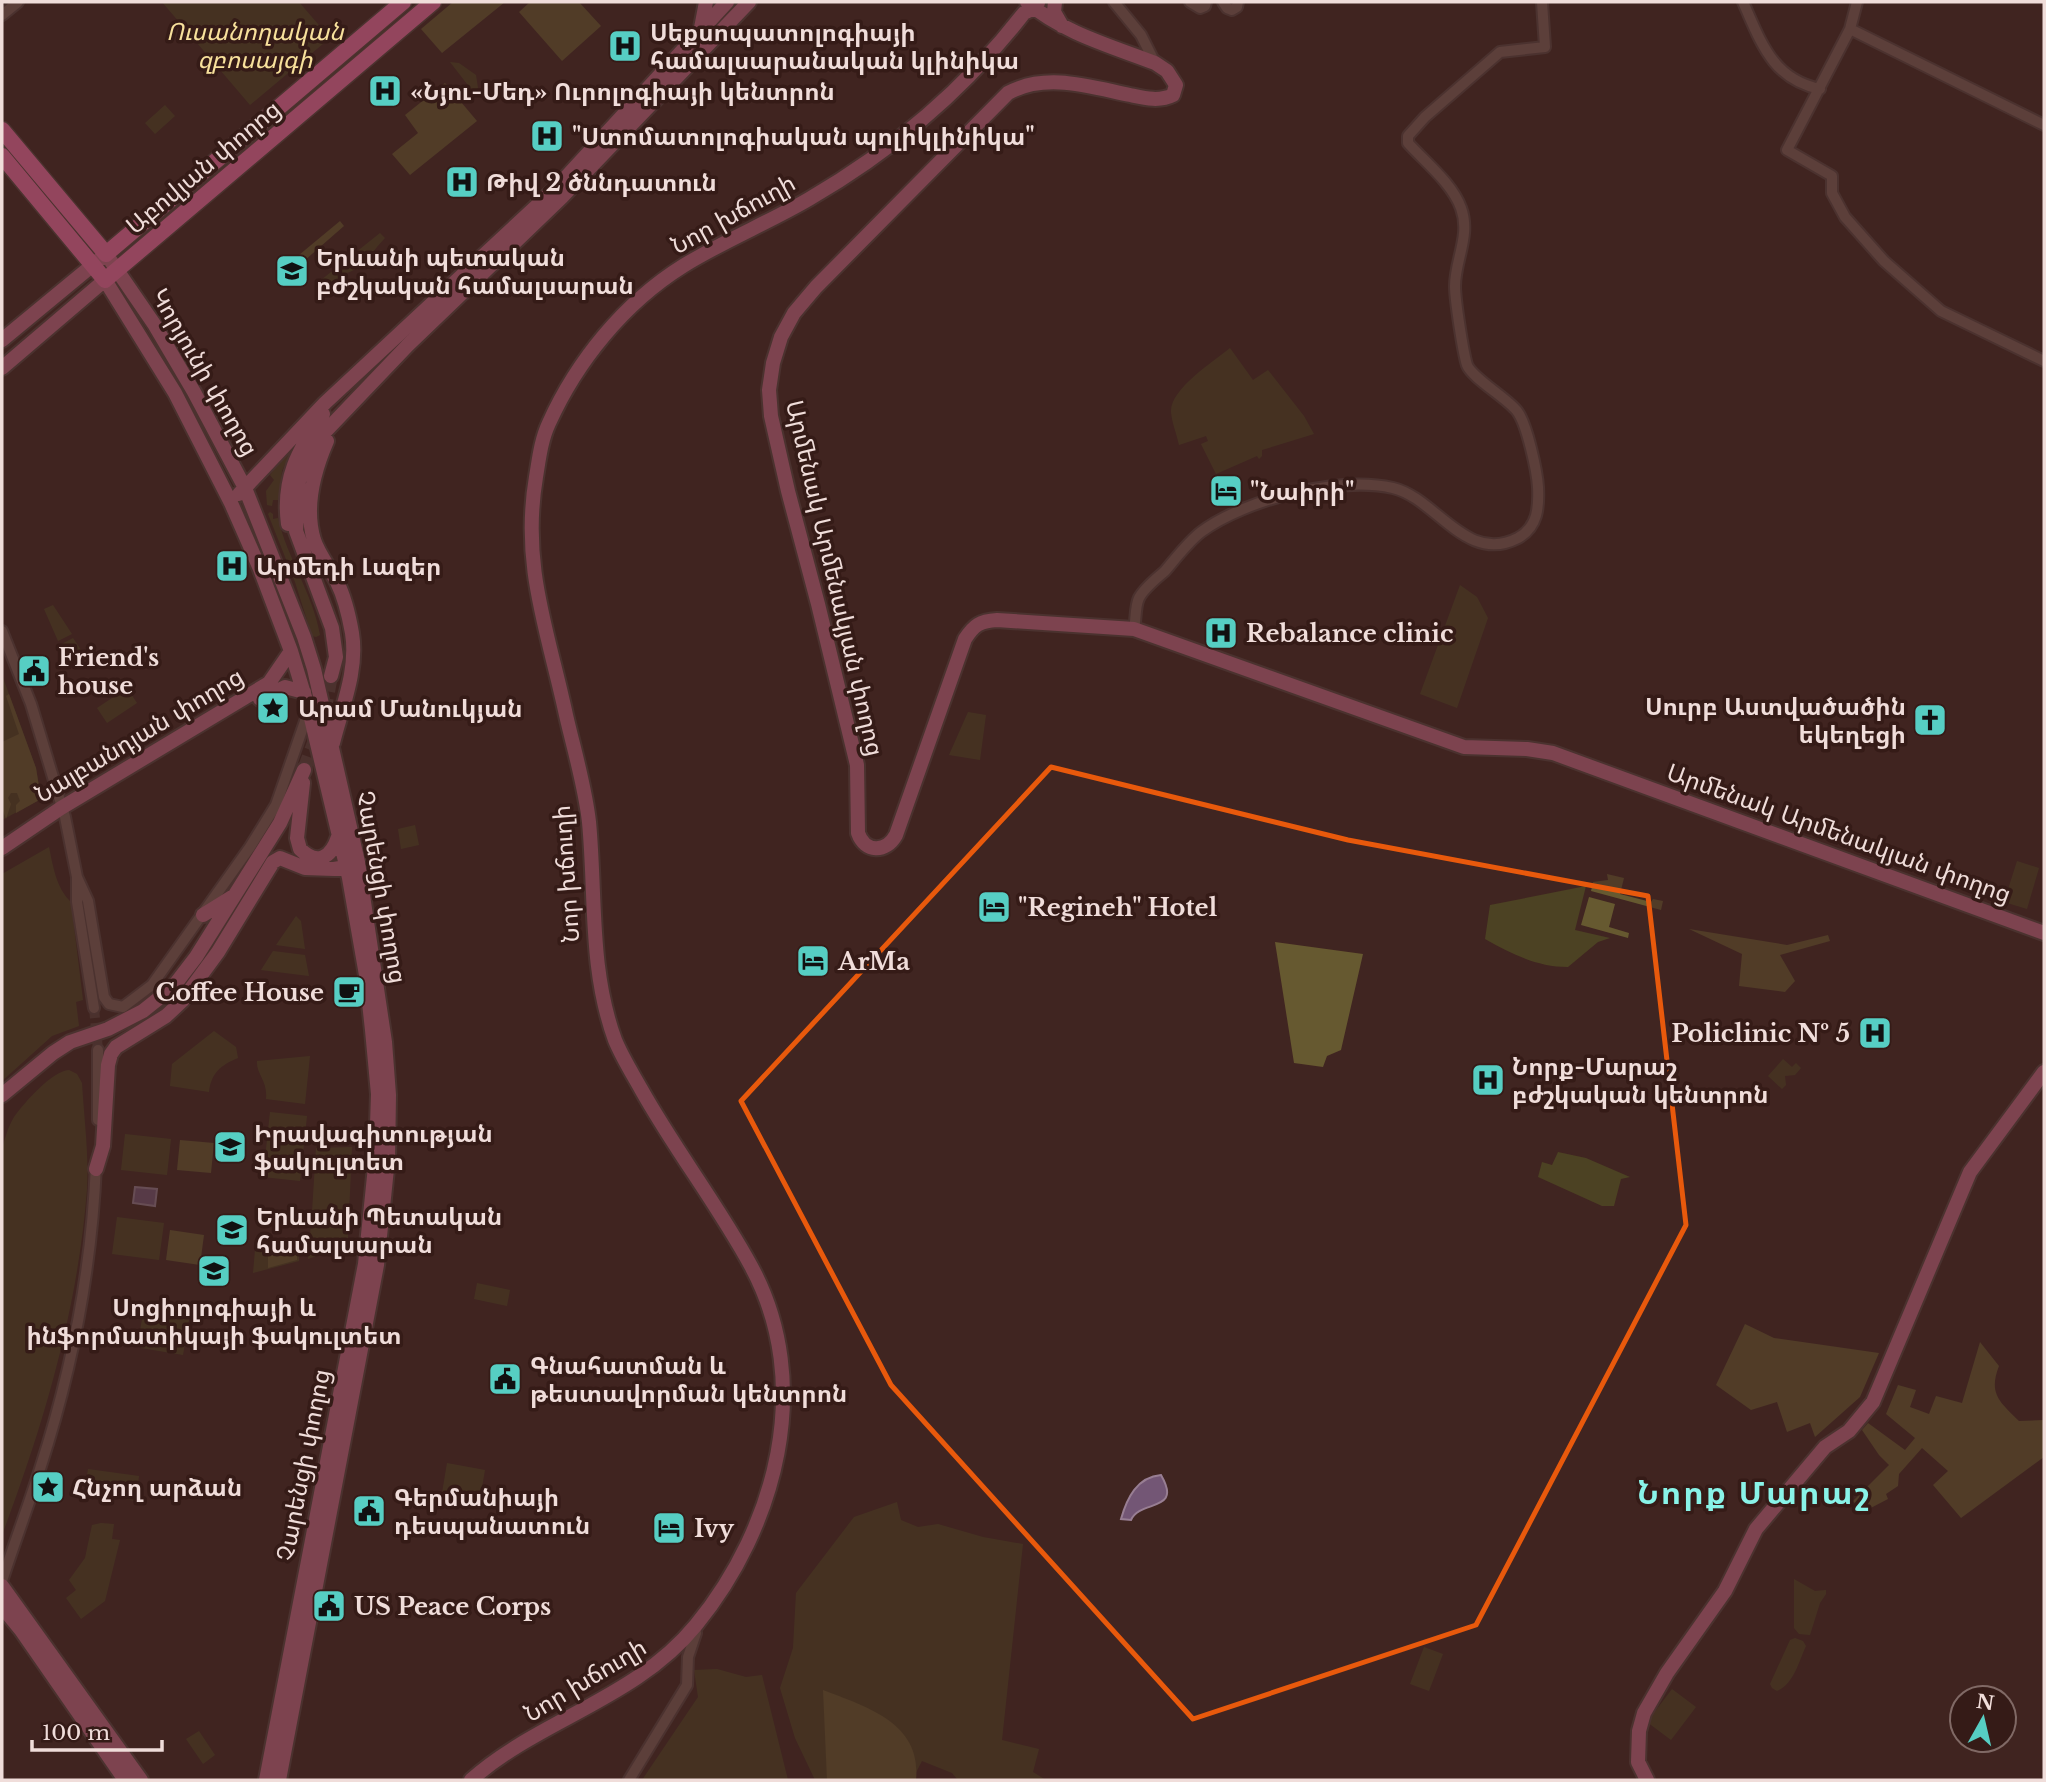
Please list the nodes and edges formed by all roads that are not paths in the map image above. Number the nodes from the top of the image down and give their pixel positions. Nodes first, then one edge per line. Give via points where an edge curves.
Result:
1 (18, 2) edge
2 (433, 2) edge
3 (706, 2) edge
4 (727, 2) edge
5 (749, 2) edge
6 (1055, 2) edge
7 (1114, 2) edge
8 (1191, 2) edge
9 (1206, 2) edge
10 (1223, 2) edge
11 (1238, 2) edge
12 (1542, 2) edge
13 (1743, 2) edge
14 (1857, 2) edge
15 (400, 4) edge
16 (1030, 5) edge
17 (2, 15) edge
18 (410, 21) junction
19 (1063, 27) junction
20 (1850, 29) junction
21 (700, 31) junction
22 (1155, 63) junction
23 (1821, 89) junction
24 (2044, 125) edge
25 (2, 130) edge
26 (2, 156) edge
27 (106, 254) junction
28 (92, 264) junction
29 (111, 275) junction
30 (2, 340) edge
31 (2044, 361) edge
32 (2, 368) edge
33 (340, 390) junction
34 (351, 404) junction
35 (245, 488) junction
36 (231, 503) junction
37 (296, 531) junction
38 (1134, 629) junction
39 (2, 631) edge
40 (290, 651) junction
41 (314, 668) joint
42 (304, 692) junction
43 (309, 710) junction
44 (341, 711) junction
45 (332, 748) junction
46 (63, 812) junction
47 (338, 837) junction
48 (2, 848) edge
49 (2, 858) edge
50 (346, 867) junction
51 (78, 877) junction
52 (236, 894) junction
53 (203, 915) junction
54 (2044, 933) edge
55 (226, 936) junction
56 (94, 1009) tunnel mouth
57 (98, 1050) tunnel mouth
58 (2044, 1072) edge
59 (4, 1095) edge
60 (382, 1158) junction
61 (96, 1169) junction
62 (2, 1583) edge
63 (2, 1607) edge
64 (695, 1627) junction
65 (125, 1780) edge
66 (141, 1780) edge
67 (266, 1780) edge
68 (279, 1780) edge
69 (471, 1780) edge
70 (629, 1780) edge
71 (1647, 1780) edge

1 - 17 street
2 - 18 highway, Աբովյան փողոց
3 - 21 main road
4 - 21 main road
5 - 34 main road via 562,197
6 - 19 main road via 1054,12
7 - 22 street via 1141,34
8 - 9 street via 1199,8
10 - 11 street via 1231,10
12 - 38 street via 1545,47 1500,52 1408,135 1408,143 1453,193 1462,210 1464,243 1455,286 1468,368 1518,412 1538,486 1532,527 1502,544 1478,541 1396,489 1369,484 1294,494 1244,509 1201,532 1139,597
13 - 23 street via 1766,55 1793,79
14 - 20 street
15 - 18 highway
15 - 27 highway, Աբովյան փողոց
16 - 19 main road
16 - 64 main road, Նոր խճուղի via 953,93 887,147 810,198 680,268 645,294 578,370 546,430 540,454 531,520 532,556 538,605 588,818 595,953 607,1014 617,1046 649,1104 753,1270 781,1360 784,1398 771,1489 727,1583
18 - 29 highway, Աբովյան փողոց
19 - 22 main road
20 - 23 street
20 - 24 street
21 - 33 main road via 549,195
22 - 38 main road, Արմենակ Արմենակյան փողոց via 1176,85 1166,99 1060,82 1008,93 794,313 781,337 769,390 788,491 857,765 858,833 867,845 884,848 896,835 973,627 981,621 997,620
23 - 31 street via 1787,150 1832,176 1832,193 1845,217 1884,261 1941,312
25 - 27 highway, Կորյունի փողոց
26 - 28 highway, Կորյունի փողոց
27 - 28 main road, Աբովյան փողոց
27 - 29 main road, Կորյունի փողոց
28 - 29 highway, Կորյունի փողոց
28 - 30 main road, Աբովյան փողոց
29 - 32 main road, Աբովյան փողոց
29 - 35 main road, Կորյունի փողոց via 154,324
29 - 36 main road, Կորյունի փողոց
33 - 35 main road
33 - 37 main road via 294,462 286,501 296,554 320,612 331,676 336,642
34 - 37 main road via 323,434 306,462 299,481
34 - 44 main road via 318,461 310,507 315,541 339,585 353,635 353,664
35 - 36 main road
35 - 41 main road, Կորյունի փողոց
36 - 40 main road, Կորյունի փողոց
37 - 44 main road via 337,608 345,655
38 - 54 main road, Արմենակ Արմենակյան փողոց via 1464,747 1553,753
39 - 46 street via 31,704
40 - 42 main road, Կորյունի փողոց
40 - 46 main road, Նալբանդյան փողոց via 269,683
41 - 45 main road, Չարենցի փողոց
42 - 43 main road, Չարենցի փողոց
42 - 46 main road, Նալբանդյան փողոց via 285,687 274,691
43 - 47 main road, Չարենցի փողոց
43 - 53 street via 276,805
44 - 45 main road
45 - 60 main road, Չարենցի փողոց via 359,869 379,994 389,1095
46 - 48 main road, Նալբանդյան փողոց
46 - 49 main road, Նալբանդյան փողոց
46 - 51 street
47 - 50 main road, Չարենցի փողոց
47 - 52 main road via 324,857 312,858 300,849 297,838 304,772 280,823
50 - 55 main road via 305,868 280,858
50 - 60 main road, Չարենցի փողոց via 364,962
51 - 53 street via 89,901 104,997 109,1004 123,1007 152,985
51 - 56 street via 77,902
52 - 53 main road
52 - 55 main road
52 - 59 main road via 173,987 143,1011 70,1042
55 - 61 main road via 182,1001 111,1055 103,1146
57 - 61 street
58 - 71 main road via 1970,1172 1873,1402 1849,1431 1825,1447 1756,1529 1725,1591 1644,1713 1637,1752
60 - 67 main road, Չարենցի փողոց
60 - 68 main road, Չարենցի փողոց via 382,1230 369,1313
61 - 62 street via 78,1325 40,1472
62 - 66 main road
63 - 65 main road
64 - 69 main road, Նոր խճուղի via 661,1662 489,1764
64 - 70 street via 687,1685

